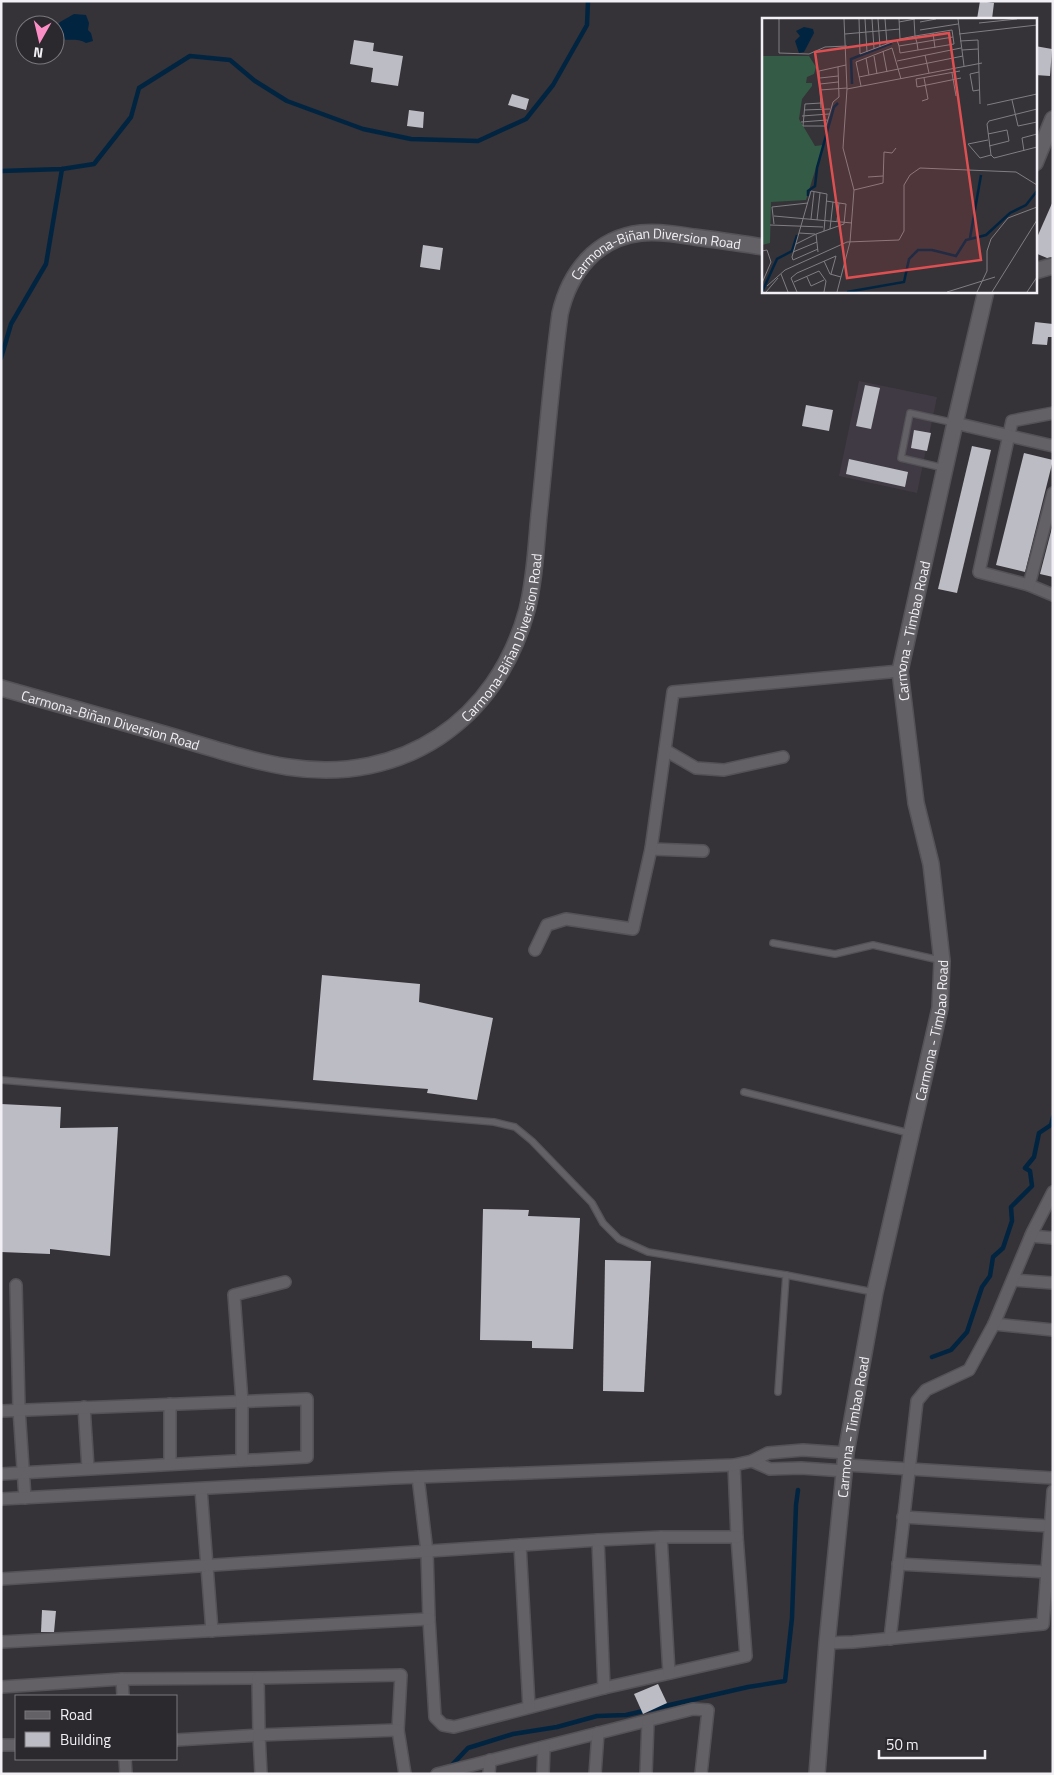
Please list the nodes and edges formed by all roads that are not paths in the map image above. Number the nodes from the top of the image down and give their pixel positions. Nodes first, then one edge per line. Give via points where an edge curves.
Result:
1 (1053, 119) edge
2 (1036, 161) edge
3 (762, 247) edge
4 (1053, 266) edge
5 (1036, 270) edge
6 (986, 292) edge
7 (1053, 413) edge
8 (955, 423) junction
9 (1009, 436) junction
10 (1053, 446) edge
11 (945, 468) junction
12 (1053, 493) edge
13 (1029, 585) junction
14 (1053, 595) edge
15 (900, 671) junction
16 (1, 688) edge
17 (665, 750) junction
18 (783, 757) dead end
19 (651, 849) junction
20 (703, 851) dead end
21 (773, 943) dead end
22 (534, 950) dead end
23 (942, 961) junction
24 (1, 1080) edge
25 (744, 1092) dead end
26 (912, 1134) junction
27 (1053, 1192) edge
28 (1031, 1236) junction
29 (1053, 1238) edge
30 (786, 1275) junction
31 (1013, 1280) junction
32 (285, 1282) dead end
33 (1053, 1283) edge
34 (16, 1286) dead end
35 (874, 1292) junction
36 (994, 1324) junction
37 (1053, 1330) edge
38 (778, 1392) dead end
39 (242, 1402) junction
40 (170, 1404) junction
41 (84, 1407) junction
42 (19, 1409) junction
43 (1, 1411) edge
44 (242, 1459) junction
45 (752, 1461) junction
46 (170, 1463) junction
47 (846, 1463) junction
48 (734, 1465) junction
49 (88, 1468) junction
50 (909, 1469) junction
51 (23, 1472) junction
52 (1, 1474) edge
53 (418, 1477) junction
54 (1053, 1478) edge
55 (201, 1489) junction
56 (1053, 1491) edge
57 (25, 1498) junction
58 (1, 1499) edge
59 (903, 1517) junction
60 (1050, 1526) junction
61 (661, 1537) junction
62 (736, 1537) junction
63 (598, 1540) junction
64 (520, 1545) junction
65 (427, 1552) junction
66 (898, 1564) junction
67 (207, 1565) junction
68 (1047, 1572) junction
69 (1, 1579) edge
70 (428, 1619) junction
71 (212, 1631) junction
72 (890, 1638) junction
73 (1, 1642) edge
74 (827, 1642) junction
75 (669, 1673) junction
76 (258, 1678) junction
77 (122, 1679) junction
78 (1, 1687) edge
79 (604, 1688) junction
80 (123, 1695) edge
81 (529, 1707) junction
82 (648, 1720) junction
83 (398, 1730) junction
84 (598, 1733) junction
85 (259, 1735) junction
86 (178, 1740) edge
87 (1, 1745) edge
88 (15, 1745) edge
89 (544, 1747) junction
90 (125, 1760) edge
91 (490, 1760) junction
92 (126, 1774) edge
93 (261, 1774) edge
94 (405, 1774) edge
95 (436, 1774) edge
96 (489, 1774) edge
97 (543, 1774) edge
98 (595, 1774) edge
99 (646, 1774) edge
100 (701, 1774) edge
101 (817, 1774) edge

1 - 2 main road
3 - 16 main road, Carmona-Biñan Diversion Road via 639,233 611,243 591,255 576,273 560,314 532,584 521,630 512,653 483,698 440,737 406,755 370,766 333,770 289,767
4 - 5 main road
6 - 8 main road, Carmona - Timbao Road
7 - 9 street via 1012,421
8 - 9 street
8 - 11 main road, Carmona - Timbao Road
8 - 11 lane via 910,413 901,458
9 - 10 street
9 - 13 street via 979,572
11 - 15 main road, Carmona - Timbao Road
12 - 13 street
13 - 14 street
15 - 17 street via 673,692
15 - 23 main road, Carmona - Timbao Road via 916,803 931,864
17 - 18 street via 696,768 724,770
17 - 19 street
19 - 20 street
19 - 22 street via 633,929 566,918 547,925
21 - 23 lane via 835,954 874,945
23 - 26 main road, Carmona - Timbao Road via 940,1008
24 - 30 lane via 494,1122 515,1127 592,1203 603,1223 619,1238 648,1252
25 - 26 lane
26 - 35 main road, Carmona - Timbao Road
27 - 28 street
28 - 29 street
28 - 31 street
30 - 35 lane
30 - 38 lane
31 - 33 street
31 - 36 street
32 - 39 street via 234,1296
34 - 42 street
35 - 47 main road, Carmona - Timbao Road
36 - 37 street
36 - 50 street via 969,1370 926,1390 917,1401
39 - 40 street
39 - 44 street
39 - 44 street via 307,1399 307,1457
40 - 41 street
40 - 46 street
41 - 42 street
41 - 49 street
42 - 43 street
42 - 51 street
44 - 46 street
45 - 47 street via 770,1469
45 - 47 street via 768,1453 803,1450
45 - 48 street
46 - 49 street
47 - 50 street
47 - 74 main road, Carmona - Timbao Road
48 - 53 street
48 - 62 street
49 - 51 street
50 - 54 street
50 - 59 street
51 - 52 street
51 - 57 street
53 - 55 street
53 - 65 street
55 - 57 street
55 - 67 street
56 - 60 street
57 - 58 street
59 - 60 street
59 - 66 street
60 - 68 street
61 - 62 street
61 - 63 street
61 - 75 street
62 - 75 street via 746,1656
63 - 64 street
63 - 79 street
64 - 65 street
64 - 81 street
65 - 67 street
65 - 70 street
66 - 68 street
66 - 72 street
67 - 69 street
67 - 71 street
68 - 72 street via 1043,1624
70 - 71 street
70 - 81 street via 435,1717 443,1725 454,1727
71 - 73 street
72 - 74 street
74 - 101 main road, Carmona - Timbao Road
75 - 79 street
76 - 77 street
76 - 83 street via 401,1675
76 - 85 street
77 - 78 street
77 - 80 street
79 - 81 street
82 - 84 street
82 - 99 street
82 - 100 street via 693,1709 708,1710
83 - 85 street
83 - 94 street
84 - 89 street
84 - 98 street
85 - 86 street
85 - 93 street
87 - 88 street
89 - 91 street
89 - 97 street
90 - 92 street
91 - 95 street
91 - 96 street

